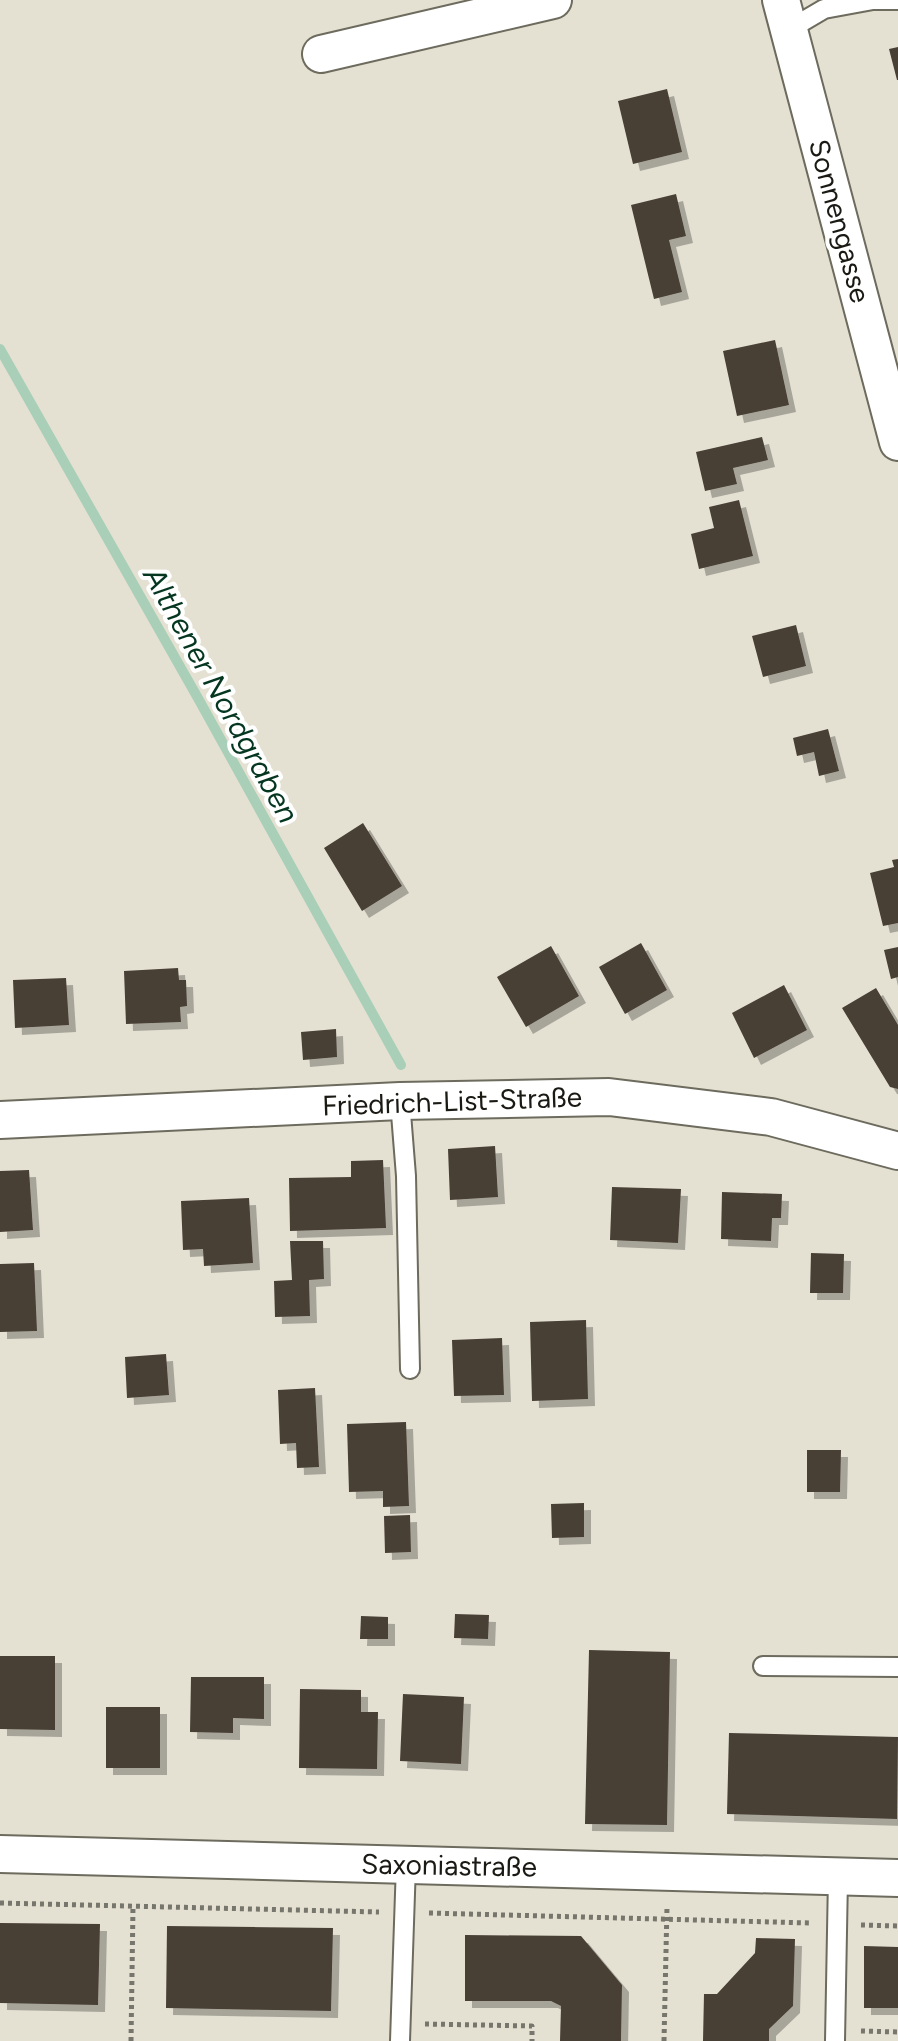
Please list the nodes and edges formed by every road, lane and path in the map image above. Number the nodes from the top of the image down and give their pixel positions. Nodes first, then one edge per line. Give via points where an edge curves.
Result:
1 (553, 0) edge
2 (898, 0) edge
3 (785, 14) edge
4 (321, 54) dead end
5 (898, 442) edge
6 (400, 1101) junction
7 (0, 1120) edge
8 (898, 1151) edge
9 (410, 1369) dead end
10 (763, 1666) dead end
11 (898, 1667) edge
12 (0, 1854) edge
13 (406, 1864) junction
14 (668, 1870) junction
15 (838, 1877) junction
16 (898, 1878) edge
17 (0, 1903) edge
18 (133, 1906) junction
19 (404, 1913) junction
20 (667, 1920) junction
21 (837, 1924) junction
22 (898, 1926) edge
23 (898, 2032) edge
24 (400, 2033) edge
25 (836, 2036) edge
26 (131, 2041) edge
27 (532, 2041) edge
28 (664, 2041) edge

1 - 4 street
2 - 3 lane
3 - 5 street, Sonnengasse
6 - 7 street, Friedrich-List-Straße
6 - 8 street, Friedrich-List-Straße via 609,1097 771,1117
6 - 9 lane
10 - 11 lane
12 - 13 street, Saxoniastraße
13 - 14 street, Saxoniastraße
13 - 19 lane
14 - 15 street, Saxoniastraße
14 - 20 path
15 - 16 street, Saxoniastraße
15 - 21 lane
17 - 18 path
18 - 19 path
18 - 26 path
19 - 20 path
19 - 24 lane
20 - 21 path
20 - 28 path
21 - 22 path
21 - 25 lane
23 - 25 path
24 - 27 path via 532,2026

